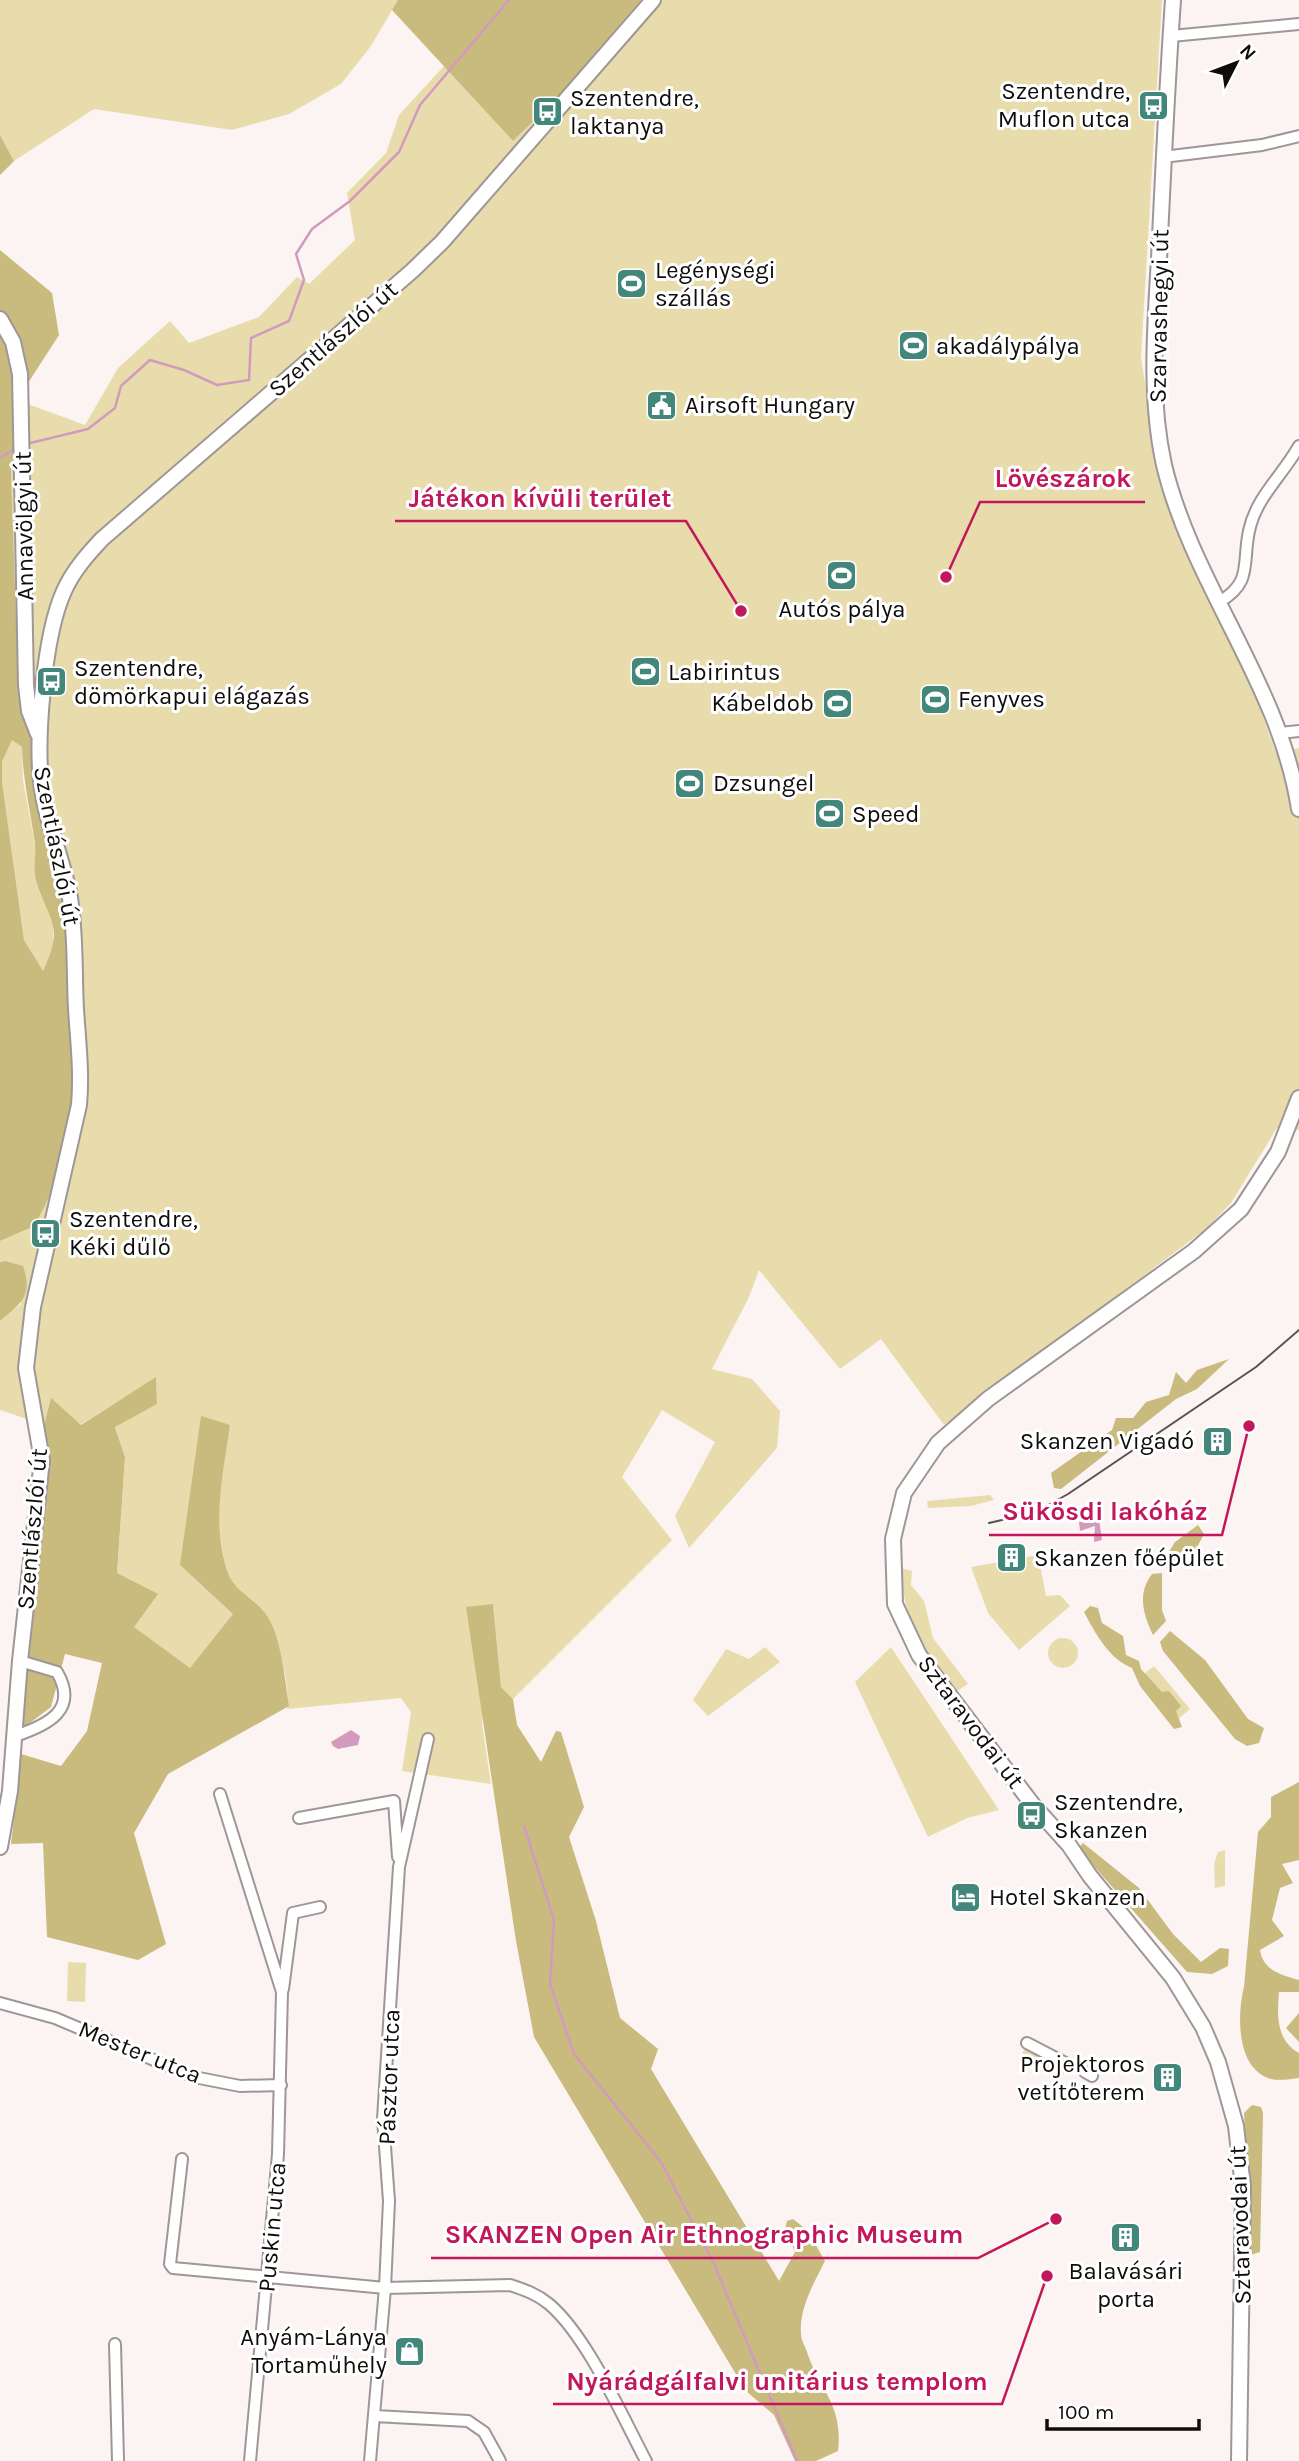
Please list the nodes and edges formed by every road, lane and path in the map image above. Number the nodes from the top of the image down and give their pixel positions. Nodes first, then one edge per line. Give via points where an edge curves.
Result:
1 (653, 0) edge
2 (1173, 0) edge
3 (1299, 24) edge
4 (1171, 36) junction
5 (1299, 136) edge
6 (1163, 158) junction
7 (0, 319) edge
8 (1299, 446) edge
9 (1219, 602) junction
10 (1299, 731) edge
11 (1280, 733) junction
12 (38, 735) junction
13 (1299, 808) edge
14 (1299, 1098) edge
15 (20, 1661) junction
16 (15, 1736) junction
17 (428, 1739) dead end
18 (219, 1794) dead end
19 (299, 1818) dead end
20 (0, 1847) edge
21 (400, 1867) junction
22 (320, 1907) dead end
23 (282, 1992) junction
24 (0, 2003) edge
25 (1027, 2043) dead end
26 (1071, 2066) dead end
27 (281, 2085) junction
28 (183, 2159) dead end
29 (268, 2277) junction
30 (385, 2288) junction
31 (115, 2344) dead end
32 (375, 2416) junction
33 (118, 2461) edge
34 (250, 2461) edge
35 (370, 2461) edge
36 (500, 2461) edge
37 (646, 2461) edge
38 (1239, 2461) edge

1 - 12 street, Szentlászlói út via 412,271 83,560 63,592 57,612
2 - 4 street, Szarvashegyi út
3 - 4 street
4 - 6 street, Szarvashegyi út
5 - 6 street
6 - 9 street, Szarvashegyi út via 1154,362 1157,413 1164,464 1177,506
7 - 12 street, Annavölgyi út via 18,357 24,443 26,685
8 - 9 street via 1259,504 1249,530 1240,586
9 - 11 street, Szarvashegyi út
10 - 11 street
11 - 13 street
12 - 15 street, Szentlászlói út via 43,793 75,930 81,1075 79,1105 33,1307 26,1368 42,1461
14 - 38 street, Sztaravodai út via 1278,1152 1241,1209 1194,1251 988,1399 937,1443 904,1493 893,1539 895,1604 919,1655 1173,1978 1218,2062 1236,2126 1243,2187
15 - 16 street, Szentlászlói út
15 - 16 street via 57,1672 66,1687 64,1703 54,1717
16 - 20 street, Szentlászlói út
17 - 21 street, Pásztor utca
18 - 23 street, Puskin utca
19 - 21 street via 394,1801
21 - 30 street, Pásztor utca via 383,2119 389,2201
22 - 23 street, Puskin utca via 293,1913
23 - 27 street, Puskin utca
24 - 27 street, Mester utca via 55,2018 194,2077 240,2086
25 - 26 street
27 - 29 street, Puskin utca
28 - 29 street via 170,2264 173,2268
29 - 30 street
29 - 34 street, Puskin utca
30 - 32 street, Pásztor utca
30 - 37 street via 510,2286 530,2291 550,2304 568,2324
31 - 33 street
32 - 35 street, Pásztor utca
32 - 36 street via 468,2421 484,2432

